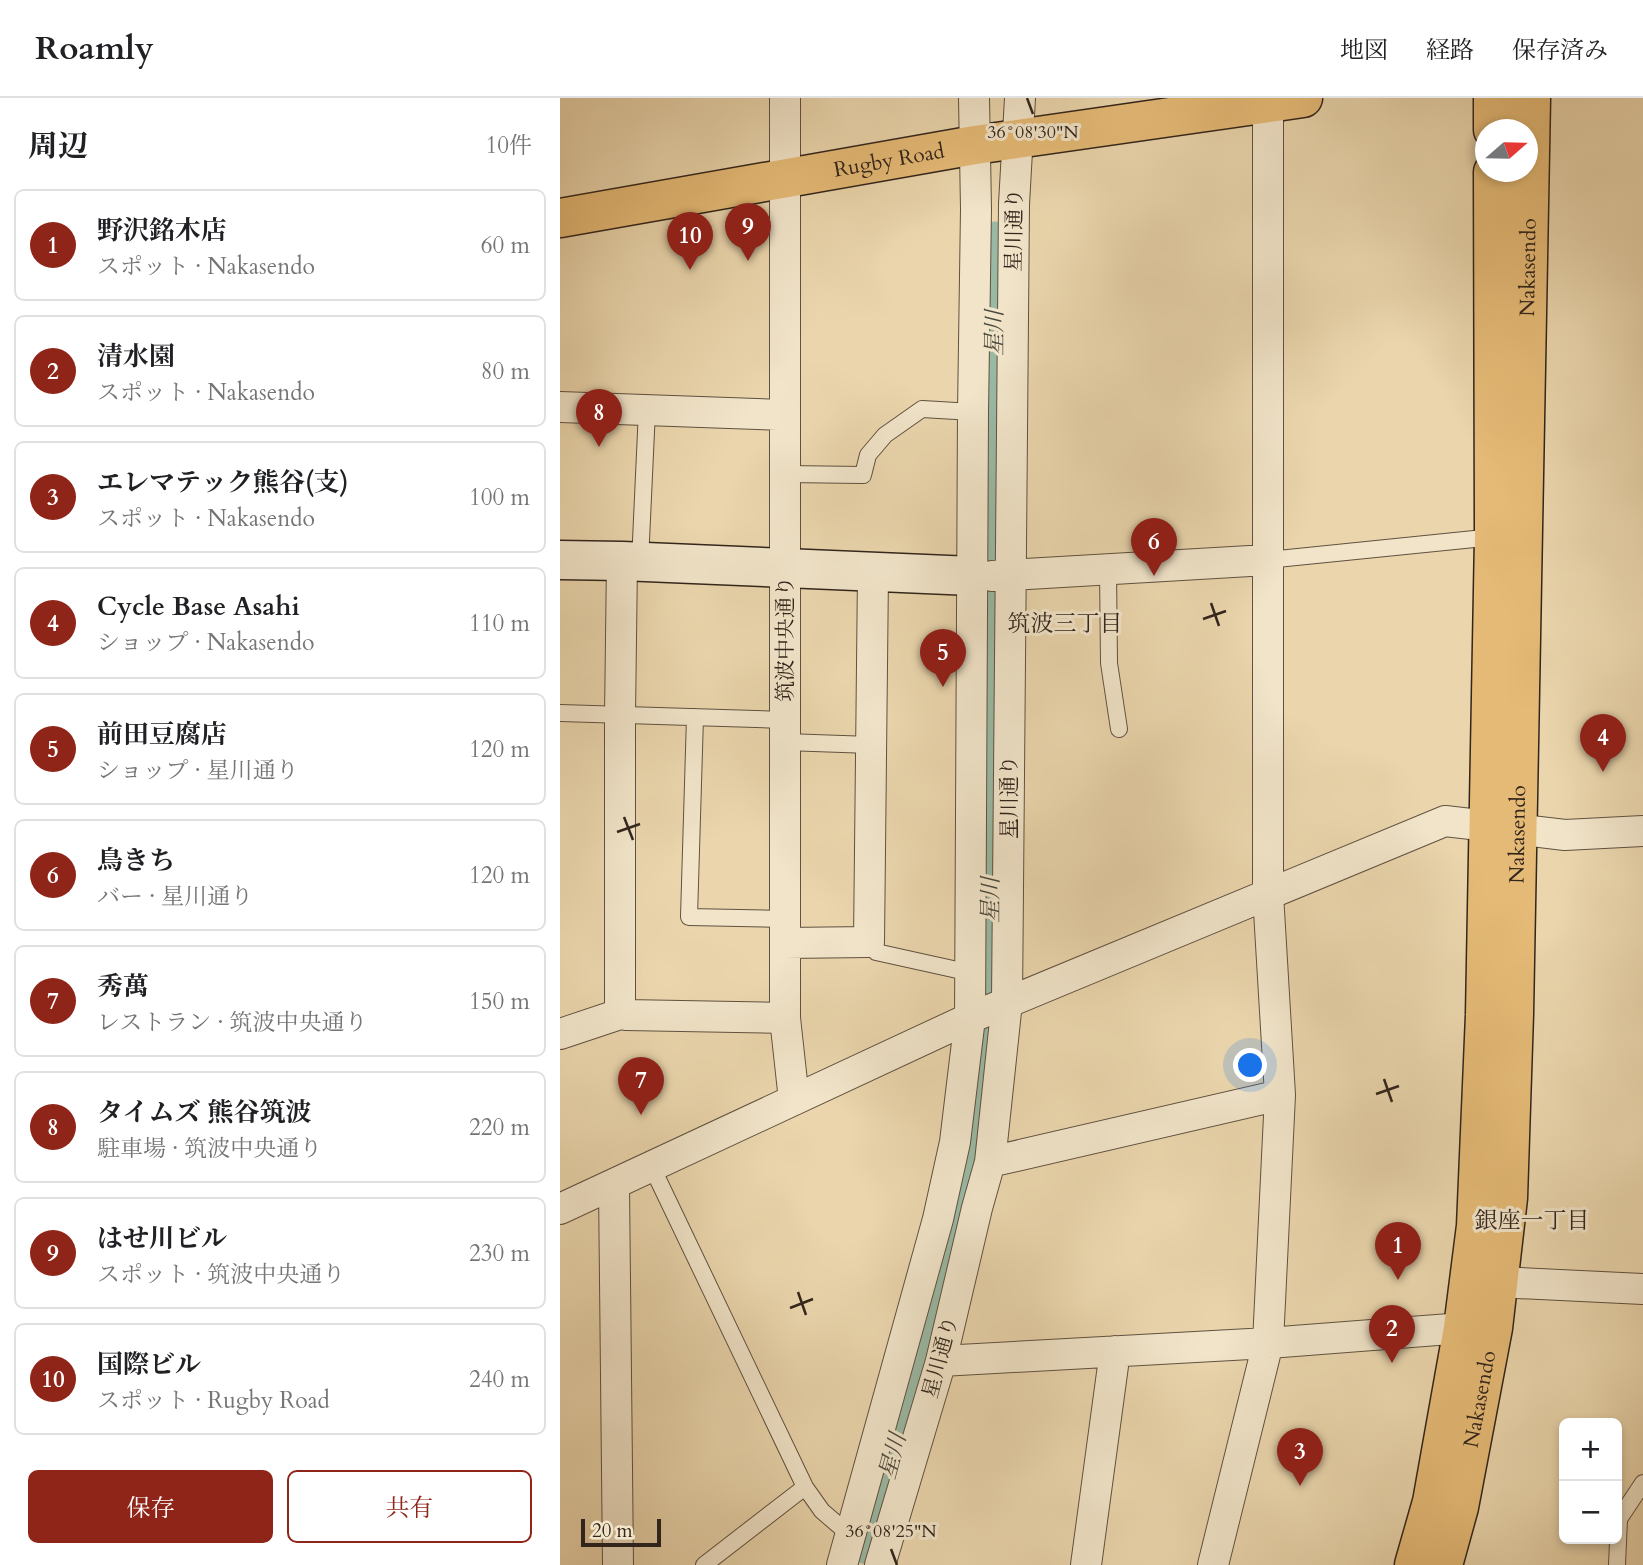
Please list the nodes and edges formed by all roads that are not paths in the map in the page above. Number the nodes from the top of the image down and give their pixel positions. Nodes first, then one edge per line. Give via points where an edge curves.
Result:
1 (785, 98) edge
2 (974, 98) edge
3 (1020, 98) edge
4 (1493, 98) edge
5 (1531, 98) edge
6 (1280, 100) edge
7 (1493, 119) edge
8 (1018, 139) junction
9 (975, 145) junction
10 (785, 178) junction
11 (1493, 182) edge
12 (560, 218) edge
13 (560, 407) edge
14 (647, 410) junction
15 (973, 412) junction
16 (785, 415) junction
17 (785, 474) junction
18 (1494, 537) junction
19 (560, 560) edge
20 (1267, 560) junction
21 (631, 561) junction
22 (785, 569) junction
23 (1108, 570) junction
24 (873, 573) junction
25 (972, 576) junction
26 (1011, 576) junction
27 (560, 713) edge
28 (620, 715) junction
29 (695, 717) junction
30 (1119, 729) dead end
31 (785, 731) junction
32 (871, 745) junction
33 (1503, 827) junction
34 (1643, 831) edge
35 (1268, 894) junction
36 (785, 931) junction
37 (869, 942) junction
38 (971, 973) junction
39 (1007, 1002) junction
40 (620, 1014) junction
41 (785, 1018) junction
42 (970, 1018) junction
43 (560, 1034) edge
44 (1280, 1095) junction
45 (794, 1100) junction
46 (990, 1162) junction
47 (652, 1167) junction
48 (614, 1185) junction
49 (560, 1209) edge
50 (1484, 1281) junction
51 (1643, 1289) edge
52 (1463, 1328) junction
53 (1268, 1343) junction
54 (1115, 1351) junction
55 (941, 1361) junction
56 (1643, 1483) edge
57 (805, 1487) junction
58 (850, 1535) junction
59 (618, 1565) edge
60 (704, 1565) edge
61 (842, 1565) edge
62 (880, 1565) edge
63 (1086, 1565) edge
64 (1213, 1565) edge
65 (1414, 1565) edge
66 (1443, 1565) edge
67 (1617, 1565) edge

1 - 10 street, 筑波中央通り
2 - 9 street, 星川通り
3 - 8 street, 星川通り
4 - 7 main road
5 - 33 main road, Nakasendo
6 - 8 main road, Rugby Road
6 - 20 street
8 - 9 main road, Rugby Road
8 - 26 street, 星川通り via 1013,204
9 - 10 main road, Rugby Road
9 - 15 street, 星川通り
10 - 12 main road, Rugby Road
10 - 16 street, 筑波中央通り
11 - 18 main road, Nakasendo
13 - 14 street
14 - 16 street
14 - 21 lane
15 - 17 lane via 922,409 885,435 868,455 863,475
15 - 25 street, 星川通り
16 - 17 street, 筑波中央通り
17 - 22 street, 筑波中央通り
18 - 20 lane
18 - 33 main road, Nakasendo
19 - 21 street
20 - 23 street
20 - 35 street
21 - 22 street
21 - 28 street
22 - 24 street
22 - 31 street, 筑波中央通り
23 - 26 street
23 - 30 lane via 1109,663
24 - 25 street
24 - 32 street
25 - 26 street
25 - 38 street, 星川通り
26 - 39 street, 星川通り
27 - 28 lane
28 - 29 lane
28 - 40 street
29 - 31 lane
29 - 36 lane via 689,918
31 - 32 lane
31 - 36 street, 筑波中央通り
32 - 37 street
33 - 34 street via 1564,835
33 - 35 street via 1445,821
33 - 50 main road, Nakasendo via 1485,1015 1476,1226
35 - 39 street
35 - 44 street
36 - 37 street
36 - 41 street, 筑波中央通り
37 - 38 lane via 876,952
38 - 42 street, 星川通り
39 - 42 street
39 - 46 street, 星川通り
40 - 41 street
40 - 43 street
41 - 45 street, 筑波中央通り
42 - 45 street
42 - 58 street, 星川通り via 955,1142 938,1219
44 - 46 street
44 - 53 street
45 - 47 street
46 - 55 street, 星川通り
47 - 48 street
47 - 57 lane
48 - 49 street
48 - 59 street
50 - 51 street
50 - 52 main road, Nakasendo
50 - 66 main road, Nakasendo via 1493,1328 1459,1507
52 - 53 street
52 - 65 main road, Nakasendo via 1432,1502
53 - 54 street
53 - 64 street
54 - 55 street
54 - 63 street
55 - 62 street, 星川通り
56 - 67 lane via 1619,1519
57 - 58 lane via 821,1511
57 - 60 lane
58 - 61 street, 星川通り

